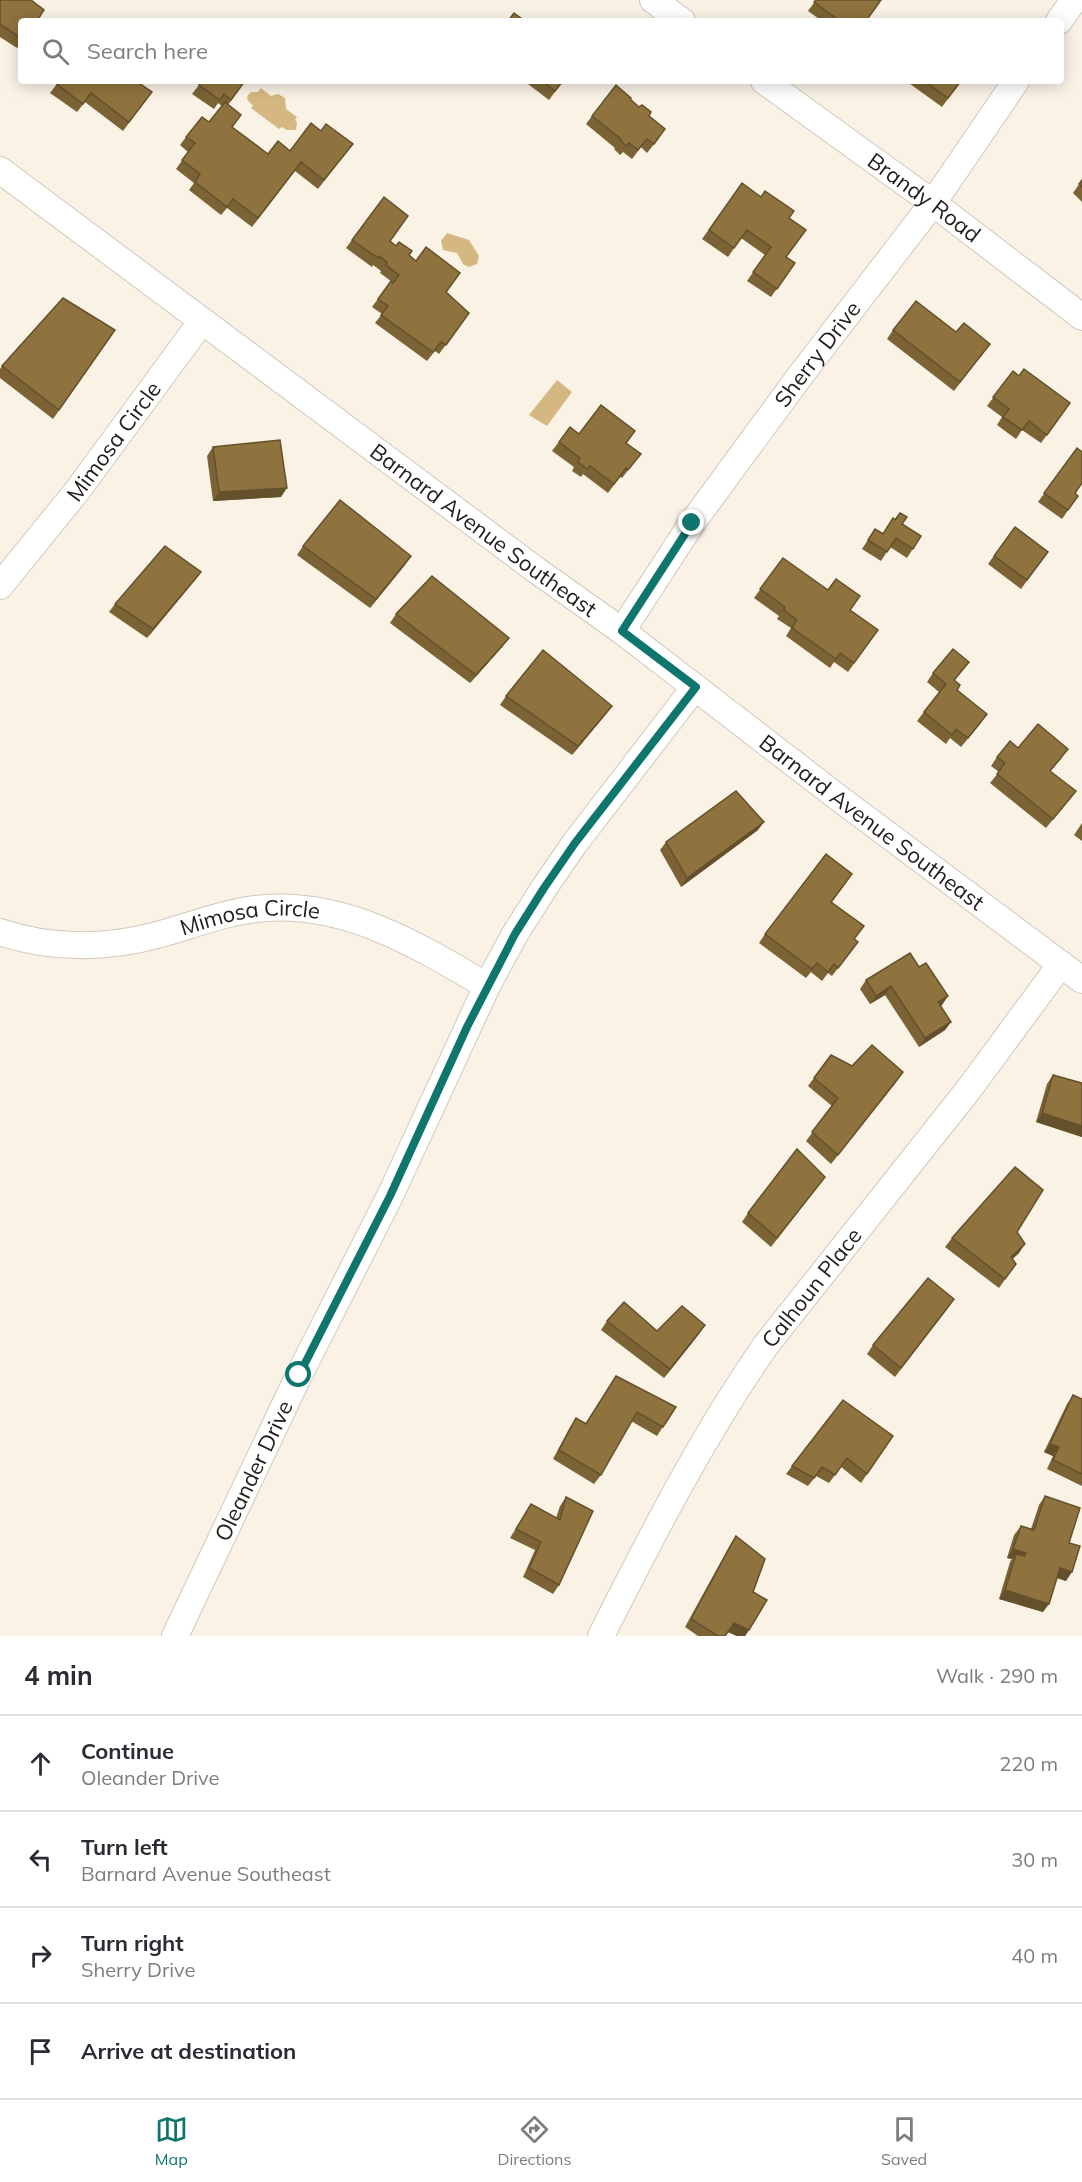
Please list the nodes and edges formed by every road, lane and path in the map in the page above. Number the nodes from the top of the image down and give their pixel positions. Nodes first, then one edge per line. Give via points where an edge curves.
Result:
1 (653, 0) edge
2 (1074, 0) edge
3 (678, 18) edge
4 (1061, 18) edge
5 (768, 84) edge
6 (1014, 84) edge
7 (0, 170) edge
8 (933, 203) junction
9 (1082, 317) edge
10 (202, 321) junction
11 (0, 586) edge
12 (622, 631) junction
13 (696, 687) junction
14 (0, 932) edge
15 (1061, 964) junction
16 (1082, 980) edge
17 (487, 986) junction
18 (174, 1636) edge
19 (601, 1636) edge

1 - 3 street
2 - 4 street
5 - 8 street, Brandy Road
6 - 8 street, Sherry Drive
7 - 10 street, Barnard Avenue Southeast
8 - 9 street, Brandy Road
8 - 12 street, Sherry Drive via 692,523
10 - 11 street, Mimosa Circle via 77,491
10 - 12 street, Barnard Avenue Southeast
12 - 13 street, Barnard Avenue Southeast
13 - 15 street, Barnard Avenue Southeast
13 - 17 street, Oleander Drive via 575,843 515,934
14 - 17 street, Mimosa Circle via 40,943 92,945 155,935 239,911 322,910 369,924 429,952
15 - 16 street, Barnard Avenue Southeast
15 - 19 street, Calhoun Place via 969,1089 735,1389
17 - 18 street, Oleander Drive via 390,1196

